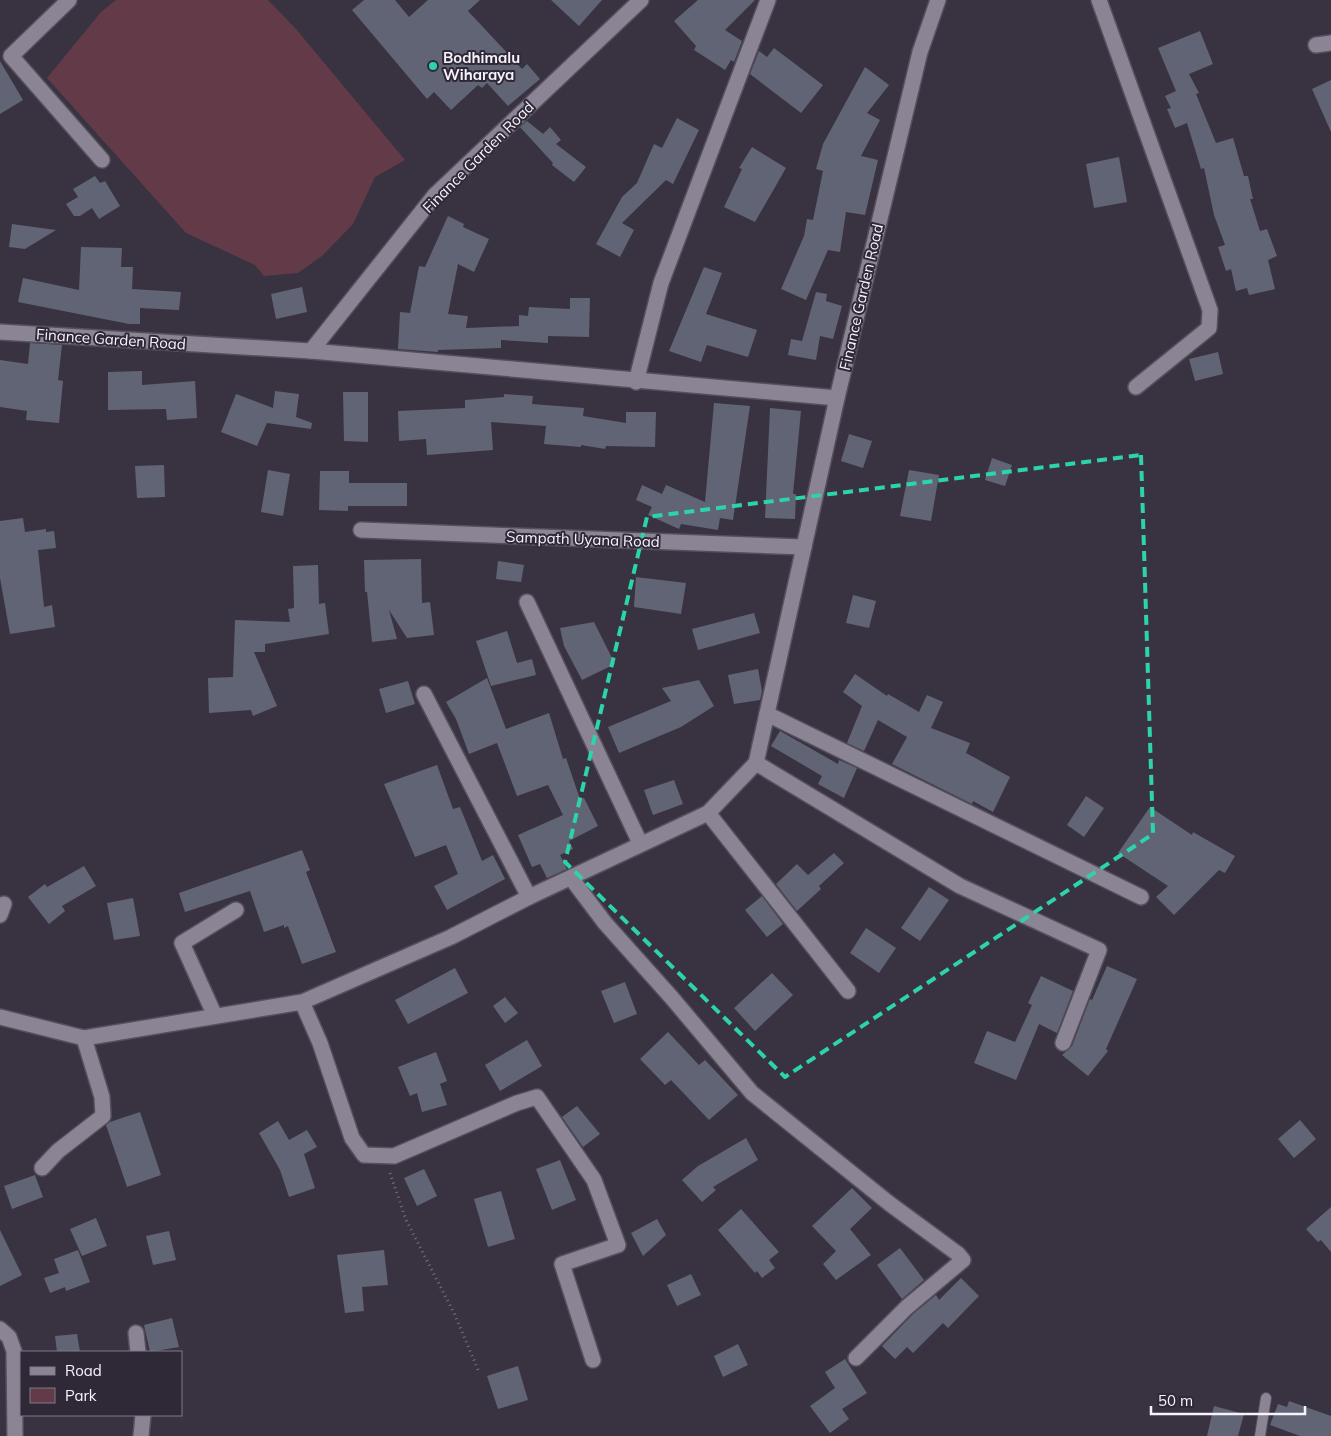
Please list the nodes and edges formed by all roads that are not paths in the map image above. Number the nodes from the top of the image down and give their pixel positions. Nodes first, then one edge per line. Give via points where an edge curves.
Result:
1 (69, 0) edge
2 (641, 0) edge
3 (768, 0) edge
4 (938, 0) edge
5 (1099, 0) edge
6 (102, 160) dead end
7 (0, 332) edge
8 (311, 351) junction
9 (636, 382) junction
10 (1136, 387) dead end
11 (838, 398) junction
12 (361, 530) dead end
13 (804, 547) junction
14 (527, 602) dead end
15 (424, 694) dead end
16 (767, 714) junction
17 (756, 763) junction
18 (708, 813) junction
19 (640, 843) junction
20 (571, 878) junction
21 (529, 897) junction
22 (1141, 897) dead end
23 (236, 910) dead end
24 (848, 991) dead end
25 (302, 1002) junction
26 (216, 1016) junction
27 (0, 1017) edge
28 (84, 1038) junction
29 (1063, 1043) dead end
30 (42, 1168) dead end
31 (0, 1329) edge
32 (136, 1333) dead end
33 (138, 1351) edge
34 (856, 1358) dead end
35 (593, 1360) dead end
36 (1266, 1398) dead end
37 (143, 1416) edge
38 (14, 1436) edge
39 (141, 1436) edge
40 (1260, 1436) edge

1 - 6 street via 10,56
2 - 8 street, Finance Garden Road via 435,195
3 - 9 street via 661,283
4 - 11 street, Finance Garden Road via 920,52
5 - 10 street via 1210,310 1209,328
7 - 8 street, Finance Garden Road
8 - 9 street, Finance Garden Road
9 - 11 street, Finance Garden Road
11 - 13 street
12 - 13 street, Sampath Uyana Road
13 - 16 street
14 - 19 street
15 - 21 street
16 - 17 street
16 - 22 street
17 - 18 street
17 - 29 street via 960,886 1099,950
18 - 19 street
18 - 24 street
19 - 20 street
20 - 21 street
20 - 34 street via 604,923 752,1092 963,1260 907,1307
21 - 25 street via 451,937
23 - 26 street via 182,943
25 - 26 street
25 - 35 street via 320,1043 352,1138 364,1155 394,1156 517,1103 537,1098 594,1180 618,1245 562,1264
26 - 28 street
27 - 28 street
28 - 30 street via 102,1096 104,1116 58,1151
31 - 38 street via 14,1351
32 - 33 street
36 - 40 lane
37 - 39 street

